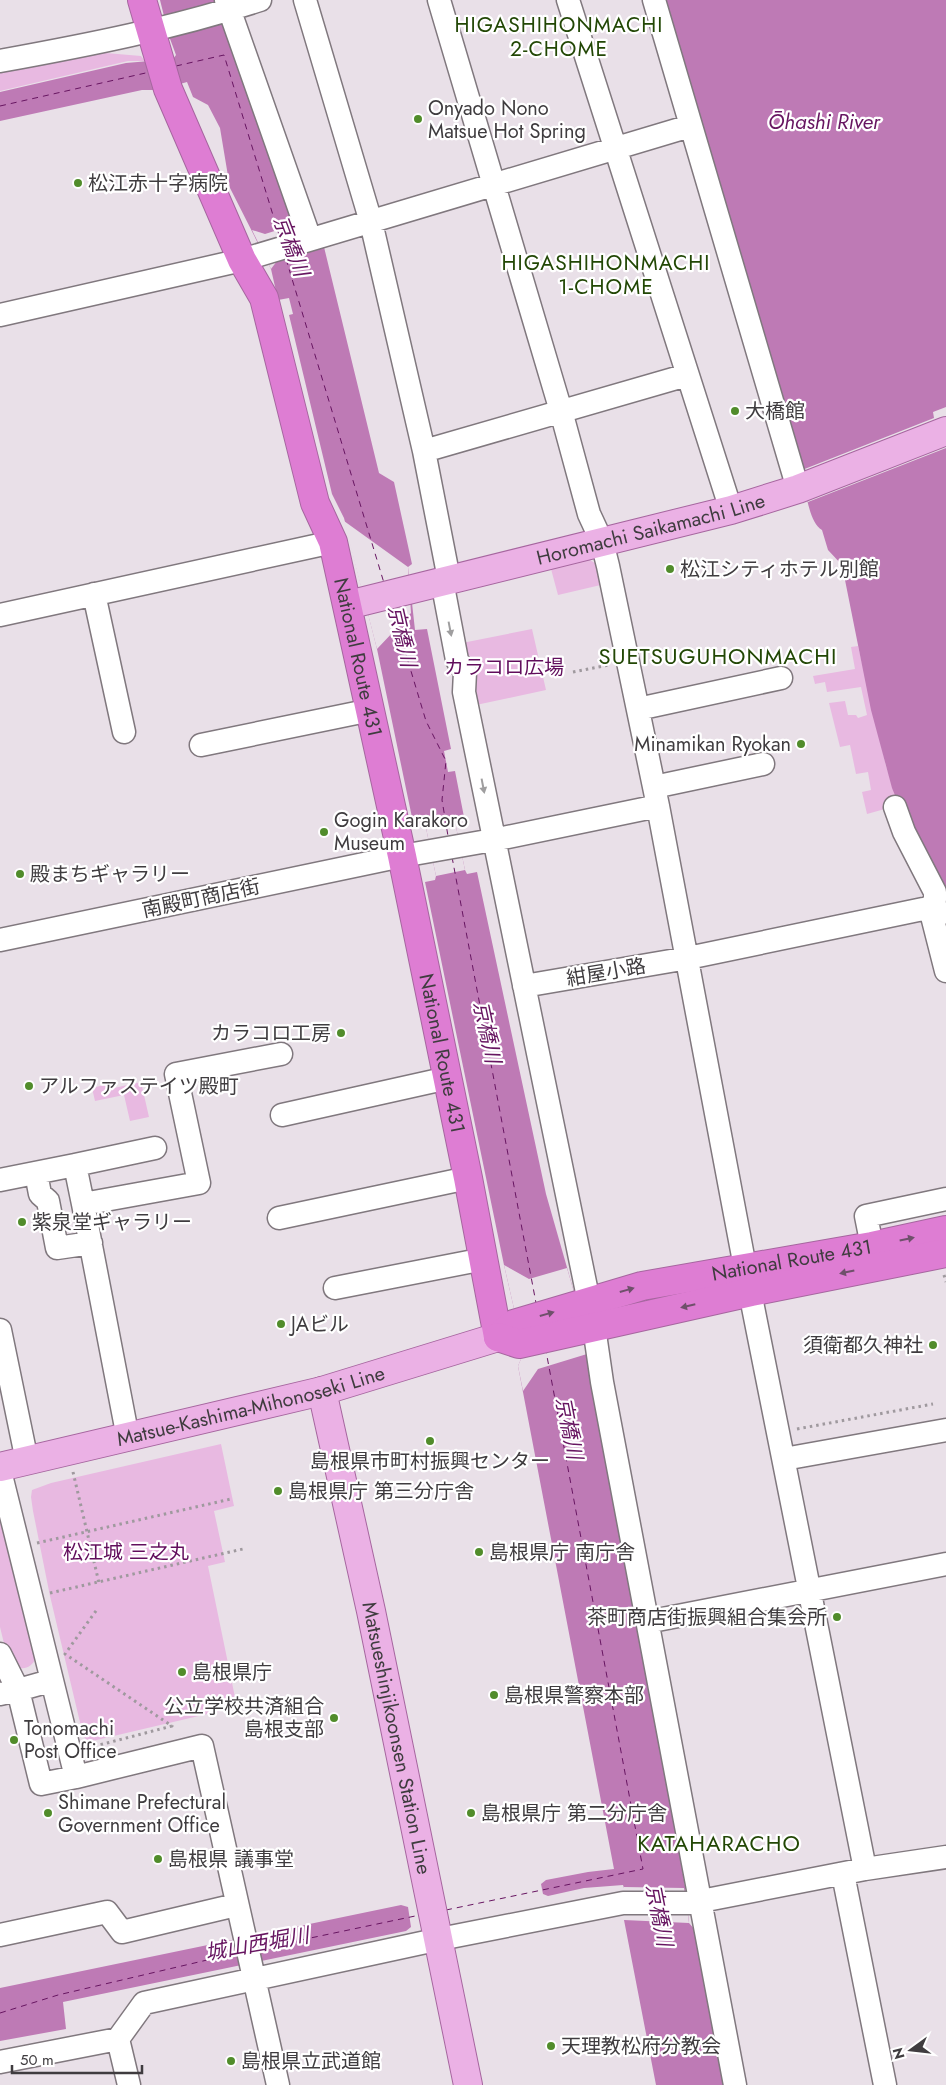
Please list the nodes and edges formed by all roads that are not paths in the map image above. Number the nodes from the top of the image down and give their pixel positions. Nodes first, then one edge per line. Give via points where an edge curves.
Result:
1 (142, 0) edge
2 (260, 0) edge
3 (305, 0) edge
4 (439, 0) edge
5 (568, 0) edge
6 (654, 0) edge
7 (223, 8) edge
8 (157, 39) junction
9 (0, 61) edge
10 (690, 126) junction
11 (614, 149) junction
12 (494, 185) junction
13 (371, 222) junction
14 (308, 239) junction
15 (246, 258) junction
16 (0, 315) edge
17 (687, 375) junction
18 (561, 411) junction
19 (946, 431) edge
20 (424, 451) junction
21 (804, 486) junction
22 (731, 510) junction
23 (333, 542) junction
24 (602, 542) junction
25 (437, 582) junction
26 (94, 594) junction
27 (355, 603) junction
28 (0, 615) edge
29 (781, 678) dead end
30 (638, 709) junction
31 (371, 710) junction
32 (124, 732) dead end
33 (202, 745) dead end
34 (763, 764) dead end
35 (656, 796) junction
36 (895, 807) dead end
37 (493, 840) junction
38 (415, 854) junction
39 (937, 912) edge
40 (0, 940) edge
41 (688, 958) junction
42 (946, 971) edge
43 (524, 986) junction
44 (281, 1054) dead end
45 (448, 1078) junction
46 (282, 1115) dead end
47 (155, 1148) dead end
48 (75, 1165) junction
49 (36, 1173) junction
50 (468, 1178) junction
51 (0, 1180) edge
52 (946, 1199) edge
53 (84, 1204) junction
54 (279, 1218) dead end
55 (946, 1230) edge
56 (91, 1243) junction
57 (872, 1246) junction
58 (484, 1259) junction
59 (945, 1264) edge
60 (748, 1279) junction
61 (336, 1288) dead end
62 (587, 1316) junction
63 (0, 1330) edge
64 (510, 1335) junction
65 (322, 1391) junction
66 (946, 1430) edge
67 (128, 1438) junction
68 (27, 1460) junction
69 (784, 1460) junction
70 (0, 1469) edge
71 (946, 1564) edge
72 (810, 1590) junction
73 (647, 1622) junction
74 (0, 1654) edge
75 (50, 1681) junction
76 (9, 1692) edge
77 (76, 1777) junction
78 (946, 1856) edge
79 (865, 1870) junction
80 (843, 1874) junction
81 (697, 1903) junction
82 (238, 1912) junction
83 (438, 1932) junction
84 (0, 1935) edge
85 (253, 1972) junction
86 (118, 2039) junction
87 (0, 2062) edge
88 (129, 2085) edge
89 (278, 2085) edge
90 (468, 2085) edge
91 (736, 2085) edge
92 (885, 2085) edge

1 - 8 highway, National Route 431
2 - 7 street
3 - 13 street
4 - 12 street
5 - 11 street
6 - 10 street
7 - 8 street
7 - 14 street
8 - 9 street via 92,45
8 - 15 highway, National Route 431 via 168,89
10 - 11 street
10 - 21 street
11 - 12 street
11 - 17 street
12 - 13 street
12 - 18 street
13 - 14 street
13 - 20 street
14 - 15 street
15 - 16 street
15 - 23 highway, National Route 431 via 264,298 315,503
17 - 18 street
17 - 22 street
18 - 20 street
18 - 24 street via 589,514
19 - 21 main road, Horomachi Saikamachi Line
20 - 25 street
21 - 22 main road, Horomachi Saikamachi Line
22 - 24 main road, Horomachi Saikamachi Line
23 - 26 street
23 - 27 highway, National Route 431
24 - 25 main road, Horomachi Saikamachi Line
24 - 30 street
25 - 27 main road, Horomachi Saikamachi Line
25 -> 37 street via 457,660 465,672 464,692
26 - 28 street
26 - 32 street
27 - 31 highway, National Route 431
29 - 30 street
30 - 35 street
31 - 33 street
31 - 38 highway, National Route 431
34 - 35 street, 南殿町商店街
35 - 37 street, 南殿町商店街
35 - 41 street
36 - 39 street via 904,832 935,892
37 - 38 street, 南殿町商店街
37 - 43 street
38 - 40 street, 南殿町商店街
38 - 45 highway, National Route 431
39 - 41 street, 紺屋小路 via 923,909
39 - 42 street via 932,916
41 - 43 street, 紺屋小路
41 - 60 street
43 - 62 street
44 - 53 street via 176,1074 198,1183
45 - 46 street
45 - 50 highway, National Route 431
47 - 48 street
48 - 49 street
48 - 53 street
49 - 51 street
49 - 56 street via 40,1194 48,1201 57,1248
50 - 54 street
50 - 58 highway, National Route 431
52 - 57 street via 866,1216
53 - 56 street
57 -> 55 highway, National Route 431
56 - 67 street
57 - 60 highway, National Route 431
58 - 61 street
58 - 64 highway, National Route 431
59 -> 60 highway, National Route 431
60 - 62 highway, National Route 431
60 - 69 street
62 - 64 highway, National Route 431
62 - 73 street
63 - 68 street
64 - 65 main road, Matsue-Kashima-Mihonoseki Line
65 - 67 main road, Matsue-Kashima-Mihonoseki Line
65 - 83 main road, Matsueshinjikoonsen Station Line
66 - 69 street
67 - 68 main road, Matsue-Kashima-Mihonoseki Line
68 - 70 main road, Matsue-Kashima-Mihonoseki Line
69 - 72 street
70 - 75 street
71 - 72 street
72 - 73 street
72 - 79 street
73 - 81 street
74 - 76 street
75 - 76 street
75 - 77 street
76 - 77 street via 41,1784
77 - 82 street via 202,1746
78 - 79 street
79 - 80 street
80 - 81 street
80 - 92 street
81 - 83 street via 623,1903
81 - 91 street
82 - 84 street via 122,1932 107,1912
82 - 85 street
83 - 85 street
83 - 90 main road, Matsueshinjikoonsen Station Line
85 - 86 street via 144,2004
85 - 89 street
86 - 87 street
86 - 88 street

